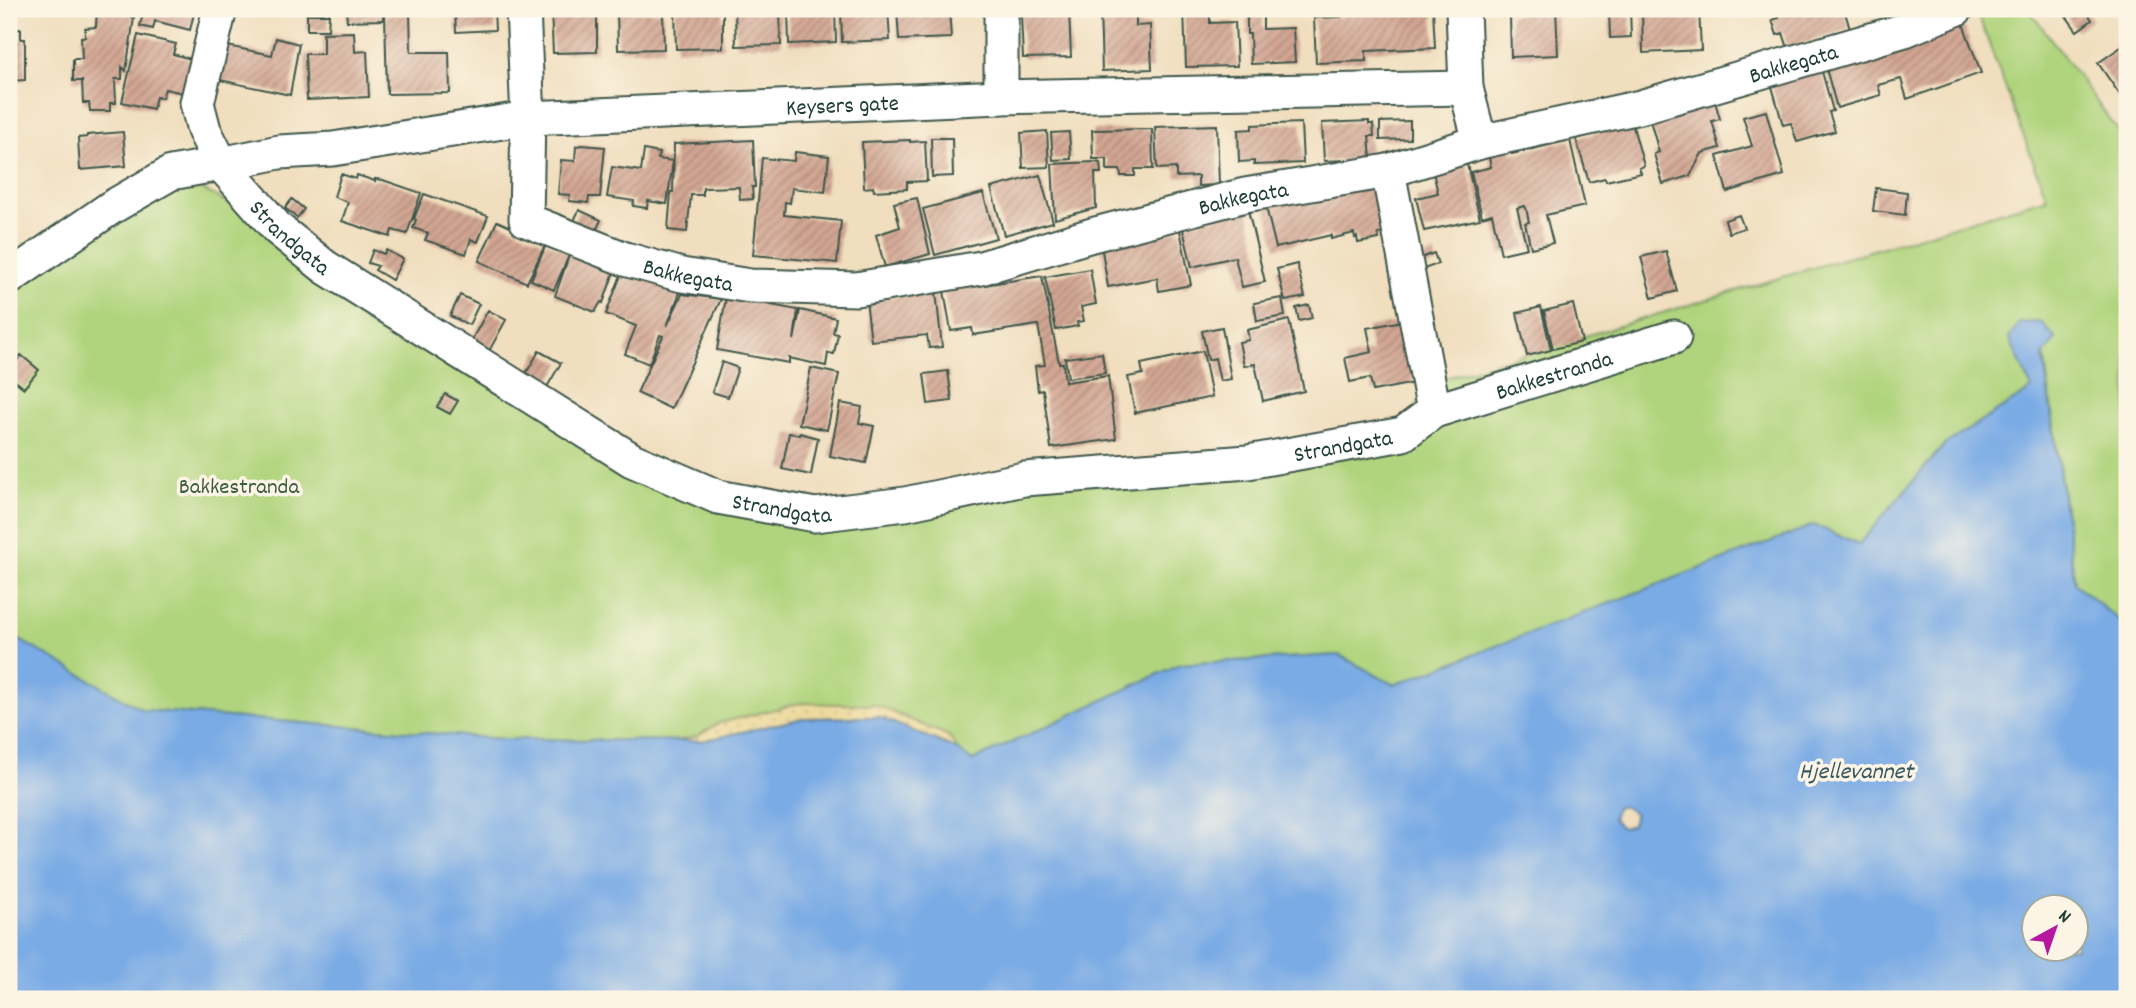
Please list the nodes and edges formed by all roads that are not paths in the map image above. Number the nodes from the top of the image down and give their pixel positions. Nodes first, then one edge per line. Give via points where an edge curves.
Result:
1 (220, 9) edge
2 (523, 9) edge
3 (1001, 9) edge
4 (1463, 9) edge
5 (1956, 9) edge
6 (1466, 88) junction
7 (1001, 97) junction
8 (528, 118) junction
9 (1480, 142) junction
10 (221, 164) junction
11 (1388, 171) junction
12 (9, 278) edge
13 (1675, 337) dead end
14 (1434, 411) junction

1 - 10 street, Strandgata via 197,103
2 - 8 street
3 - 7 street
4 - 6 street
5 - 9 street, Bakkegata via 1905,30 1640,107
6 - 7 street, Keysers gate
6 - 9 street
7 - 8 street, Keysers gate
8 - 10 street, Keysers gate
8 - 11 street, Bakkegata via 526,220 625,259 682,275 750,286 856,289 981,268 1245,195
9 - 11 street, Bakkegata
10 - 12 street via 171,173 112,207
10 - 14 street, Strandgata via 278,229 325,267 632,460 718,497 816,515 905,504 1024,479 1248,462 1403,434
11 - 14 street
13 - 14 street, Bakkestranda

